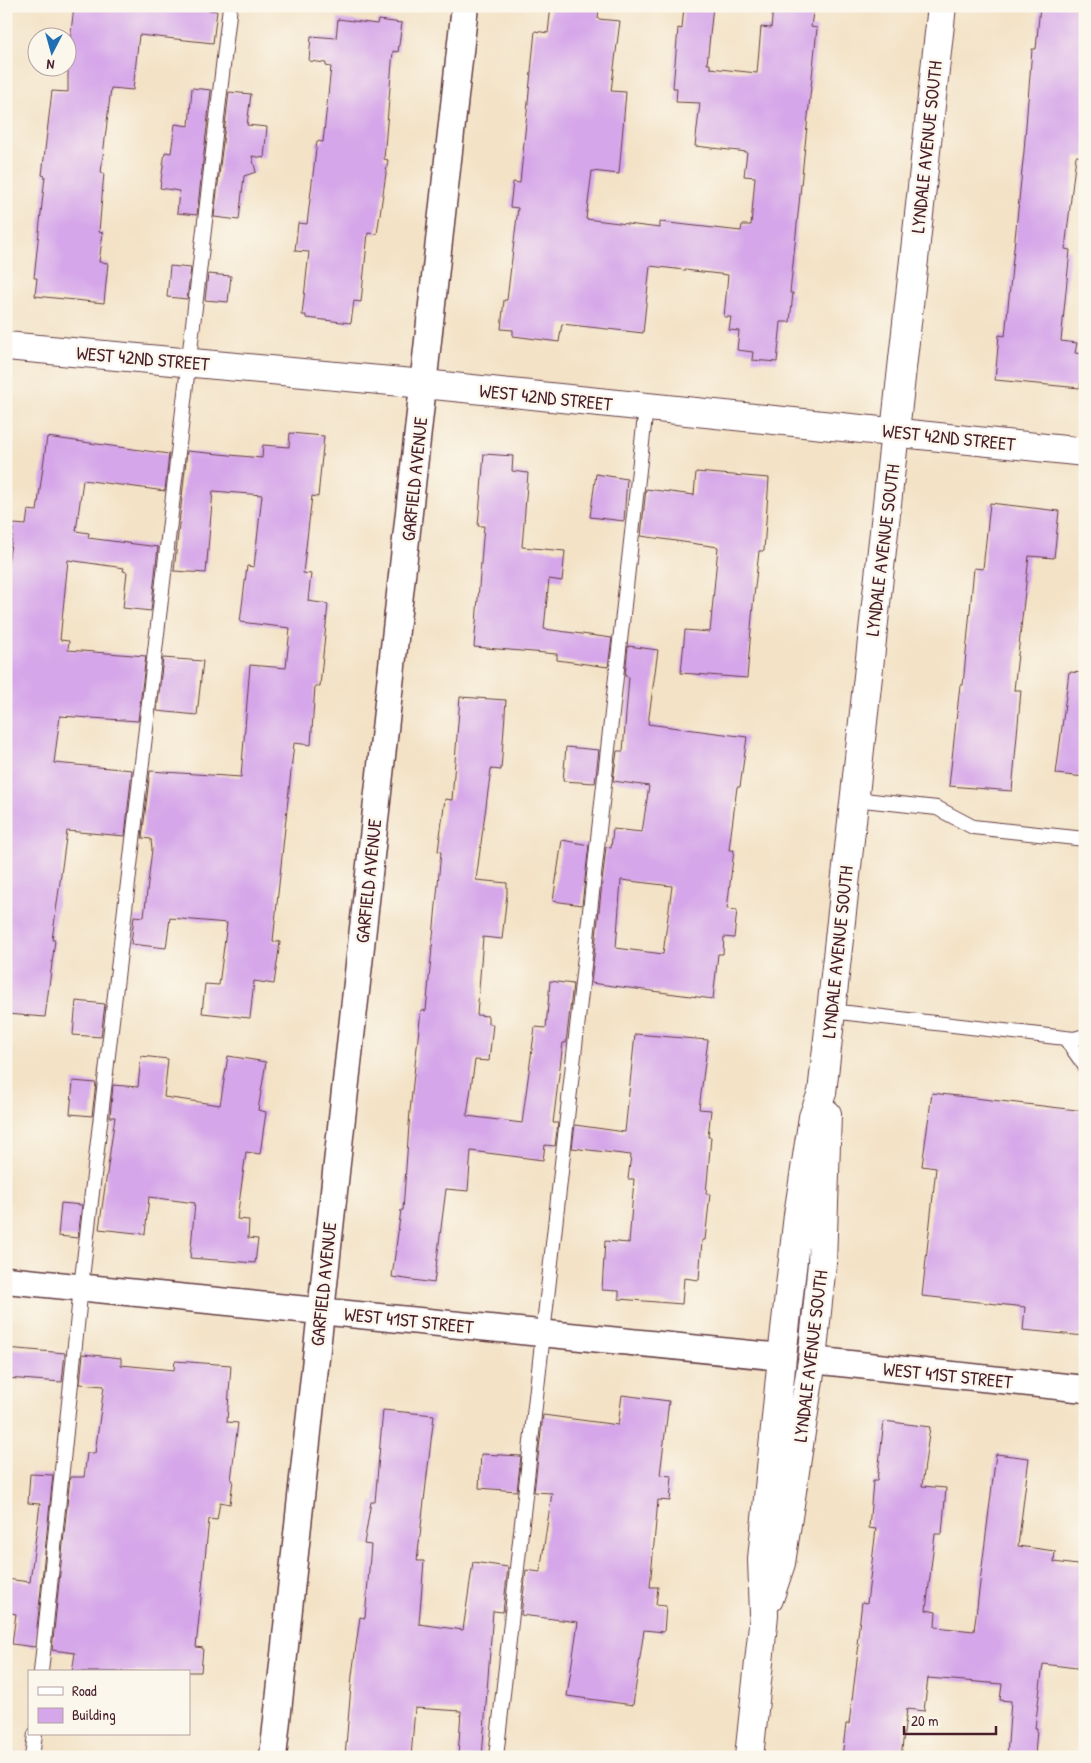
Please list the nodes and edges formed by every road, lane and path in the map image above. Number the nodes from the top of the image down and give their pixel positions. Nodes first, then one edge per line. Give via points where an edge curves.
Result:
1 (230, 6) edge
2 (464, 6) edge
3 (942, 6) edge
4 (6, 346) edge
5 (189, 362) junction
6 (424, 384) junction
7 (646, 407) junction
8 (895, 431) junction
9 (1085, 452) edge
10 (854, 799) junction
11 (1085, 839) edge
12 (831, 1011) junction
13 (1085, 1036) edge
14 (1066, 1038) junction
15 (1085, 1066) edge
16 (822, 1093) junction
17 (6, 1280) edge
18 (81, 1287) junction
19 (319, 1311) junction
20 (542, 1333) junction
21 (782, 1357) junction
22 (812, 1360) junction
23 (1085, 1389) edge
24 (764, 1615) junction
25 (41, 1670) edge
26 (35, 1736) edge
27 (32, 1757) edge
28 (273, 1757) edge
29 (496, 1757) edge
30 (748, 1757) edge

1 - 5 lane
2 - 6 street, GARFIELD AVENUE
3 - 8 main road, LYNDALE AVENUE SOUTH
4 - 5 main road, WEST 42ND STREET
5 - 6 main road, WEST 42ND STREET
5 - 18 lane
6 - 7 main road, WEST 42ND STREET
6 - 19 street, GARFIELD AVENUE
7 - 8 main road, WEST 42ND STREET
7 - 20 lane
8 - 9 main road, WEST 42ND STREET
8 - 10 main road, LYNDALE AVENUE SOUTH
10 - 11 lane via 937,808 973,827
10 - 12 main road, LYNDALE AVENUE SOUTH
12 - 14 lane
12 - 16 main road, LYNDALE AVENUE SOUTH
13 - 14 lane
14 - 15 lane
16 - 21 main road, LYNDALE AVENUE SOUTH via 813,1116
16 - 22 main road, LYNDALE AVENUE SOUTH via 828,1130 822,1262
17 - 18 street, WEST 41ST STREET
18 - 19 street, WEST 41ST STREET
18 - 25 lane
19 - 20 street, WEST 41ST STREET
19 - 28 street, GARFIELD AVENUE
20 - 21 street, WEST 41ST STREET
20 - 29 lane
21 - 24 main road, LYNDALE AVENUE SOUTH via 762,1559
22 - 23 street, WEST 41ST STREET
22 - 24 main road, LYNDALE AVENUE SOUTH via 781,1563
24 - 30 main road, LYNDALE AVENUE SOUTH
26 - 27 lane

